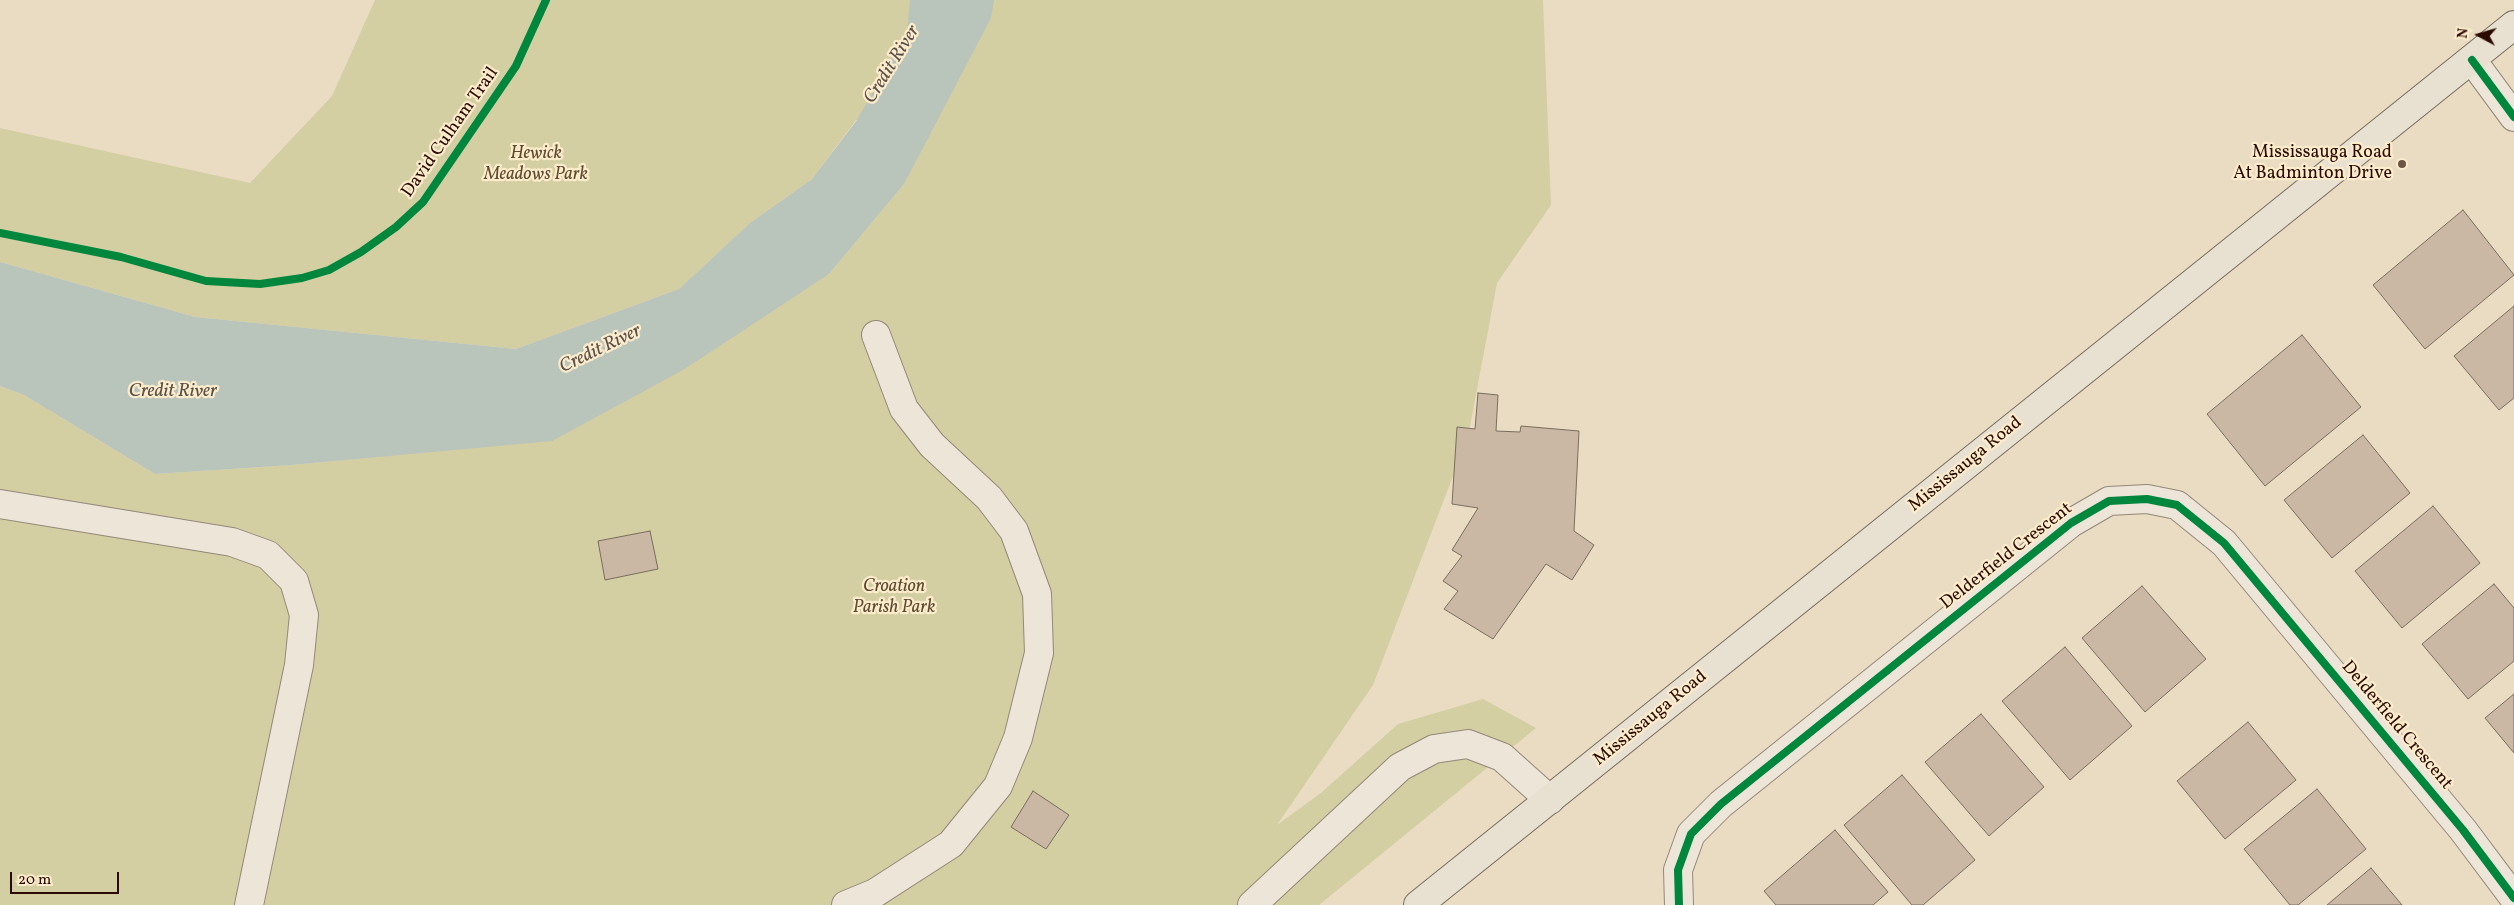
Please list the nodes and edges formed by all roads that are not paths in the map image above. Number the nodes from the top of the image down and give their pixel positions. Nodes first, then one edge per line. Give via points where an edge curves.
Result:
1 (2514, 24) edge
2 (2472, 60) junction
3 (2514, 117) edge
4 (876, 335) dead end
5 (0, 504) edge
6 (1550, 800) junction
7 (2514, 898) edge
8 (249, 905) edge
9 (846, 905) edge
10 (1252, 905) edge
11 (1418, 905) edge
12 (1679, 905) edge

1 - 2 main road, Mississauga Road
2 - 3 street
2 - 6 main road, Mississauga Road
4 - 9 street via 904,409 932,444 989,498 1014,531 1037,594 1039,653 1018,738 998,786 951,844 875,893
5 - 8 street via 232,542 268,556 294,581 304,615 299,666
6 - 10 street via 1502,757 1468,744 1434,749 1400,767
6 - 11 main road, Mississauga Road
7 - 12 street, Delderfield Crescent via 2463,830 2224,543 2177,505 2146,499 2109,501 2071,523 1722,804 1691,834 1678,870

